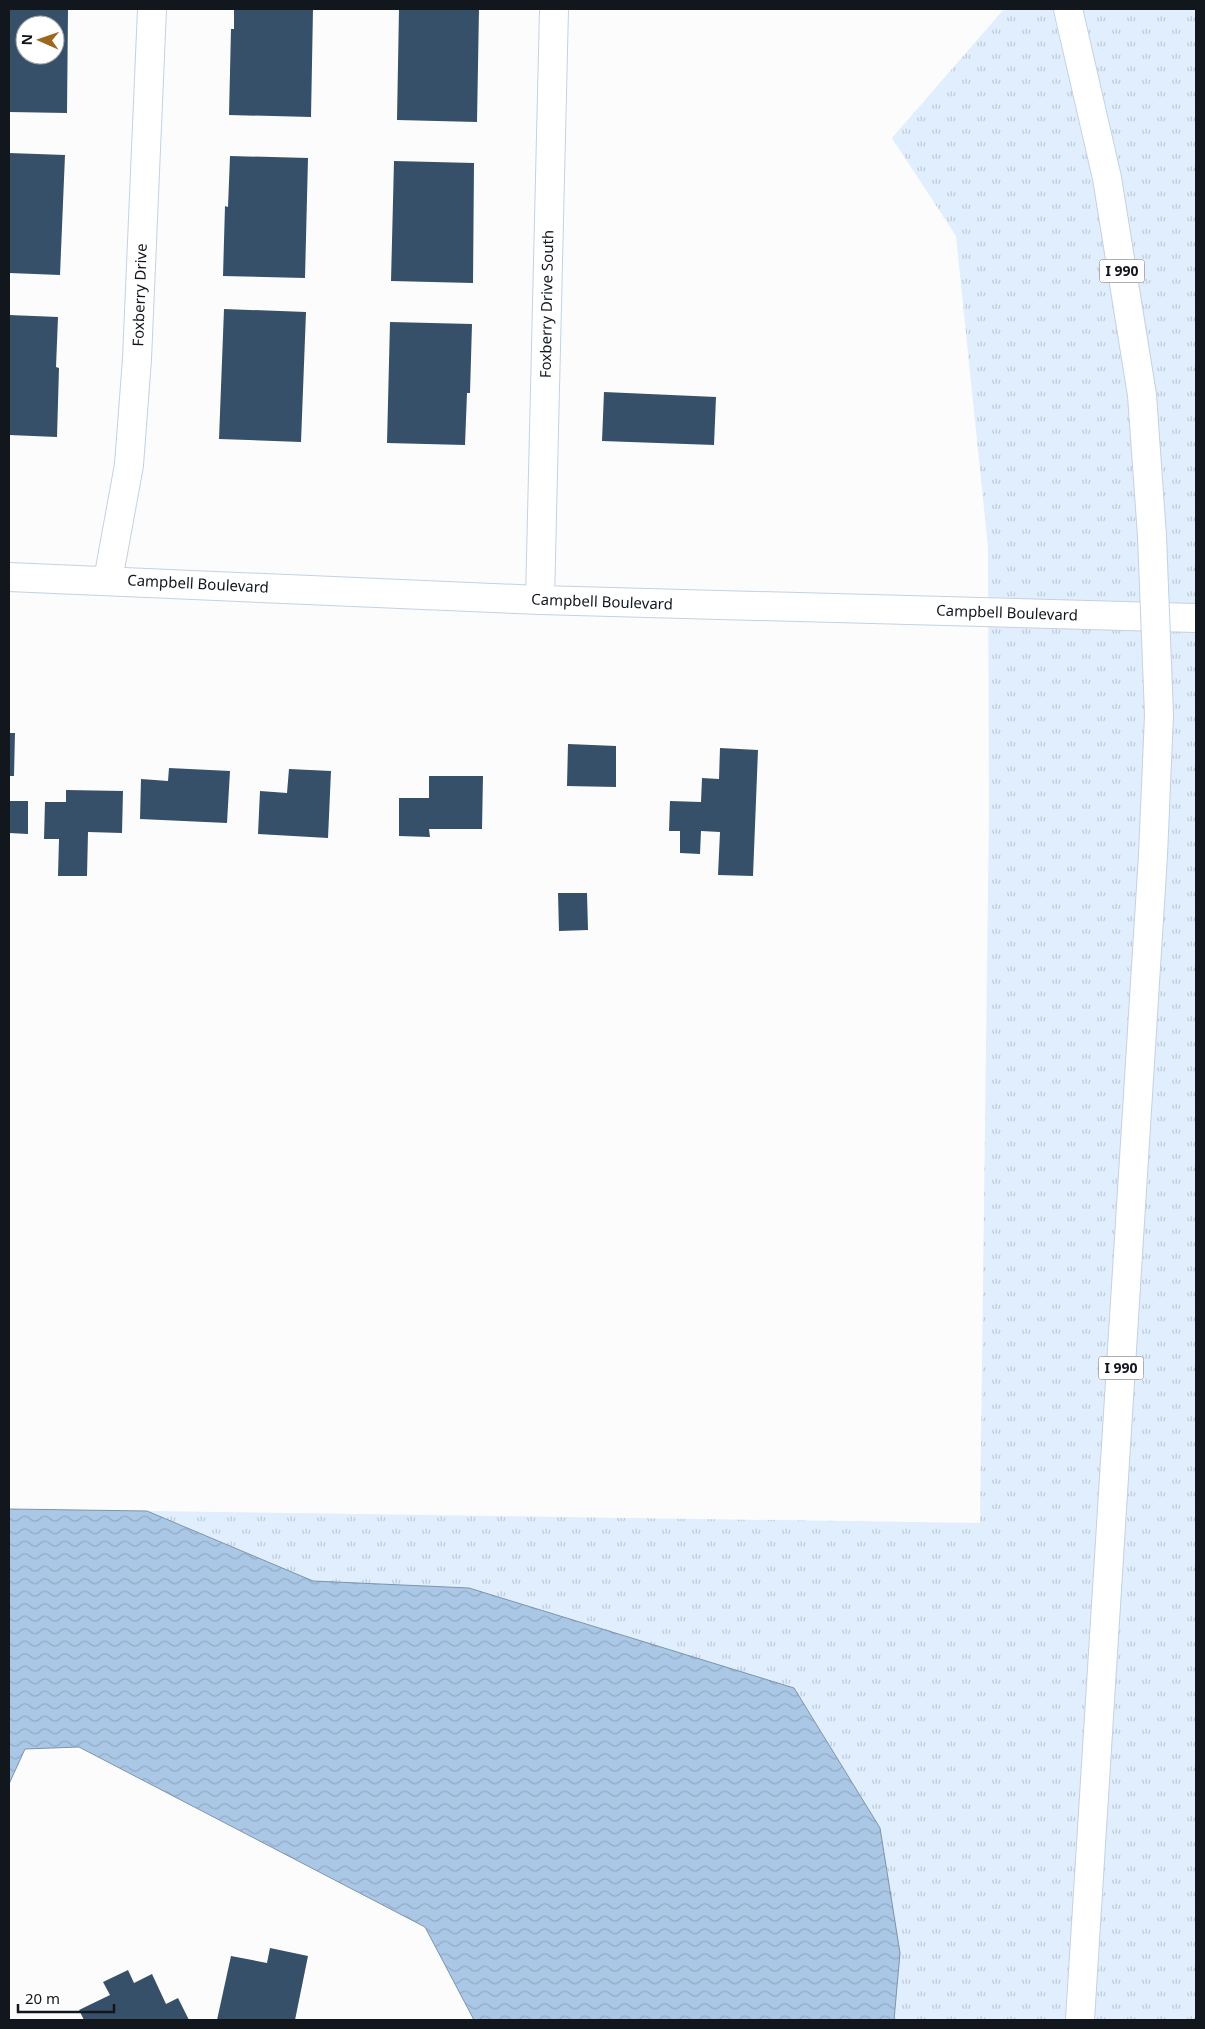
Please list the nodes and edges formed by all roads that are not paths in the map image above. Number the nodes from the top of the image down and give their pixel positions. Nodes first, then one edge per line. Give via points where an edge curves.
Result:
1 (152, 9) edge
2 (554, 9) edge
3 (1068, 9) edge
4 (9, 577) edge
5 (108, 580) junction
6 (540, 600) junction
7 (1196, 618) edge
8 (1080, 2020) edge

1 - 5 main road, Foxberry Drive via 137,359 129,465
2 - 6 main road, Foxberry Drive South
3 - 8 main road, I 990, bridge via 1107,178 1142,395 1152,536 1159,716
4 - 5 main road, Campbell Boulevard
5 - 6 main road, Campbell Boulevard
6 - 7 main road, Campbell Boulevard

